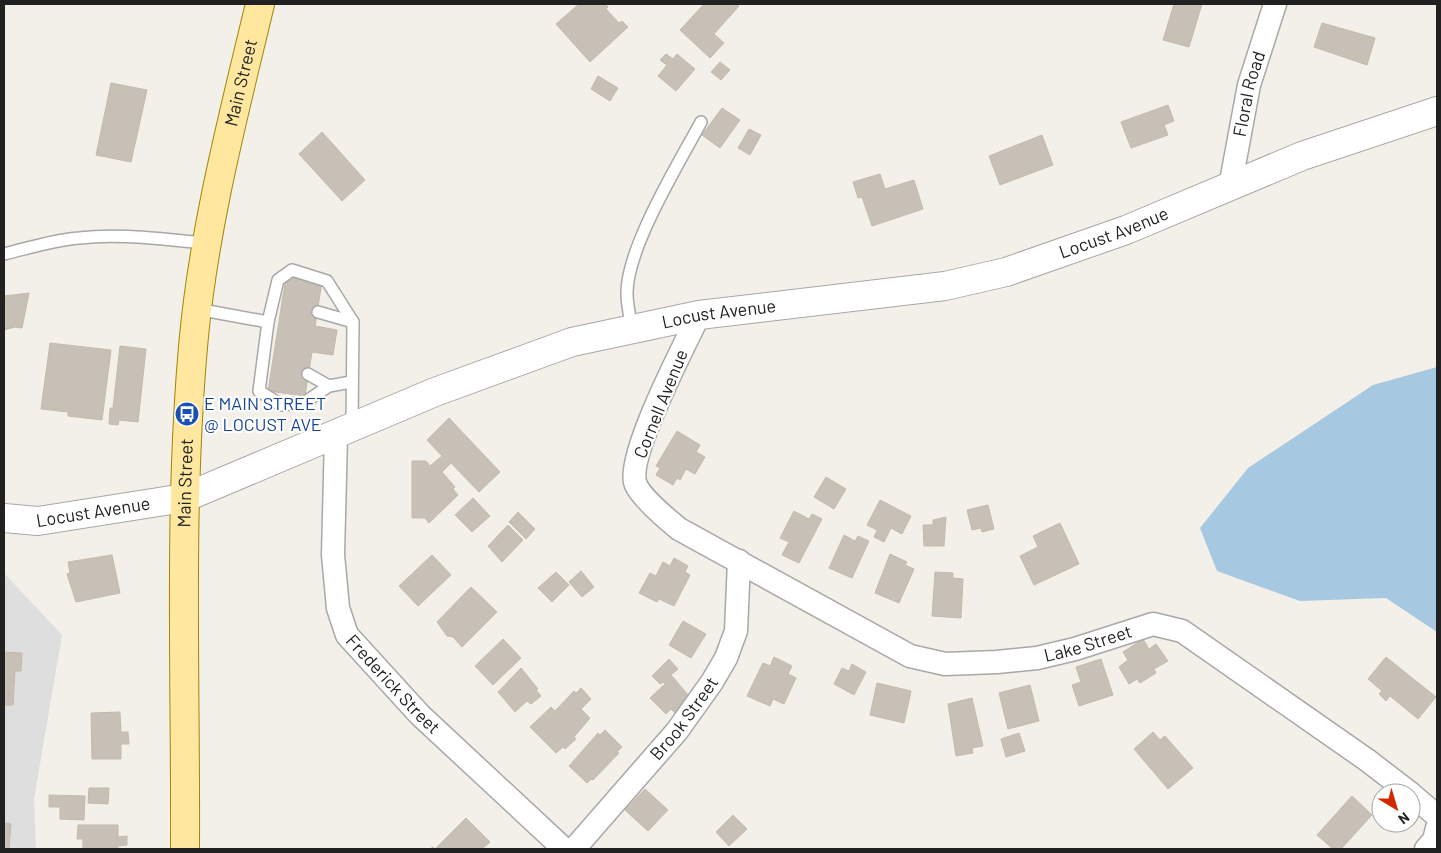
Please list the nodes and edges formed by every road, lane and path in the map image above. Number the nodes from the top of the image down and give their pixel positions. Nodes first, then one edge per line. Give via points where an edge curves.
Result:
1 (258, 4) edge
2 (1275, 4) edge
3 (1437, 111) edge
4 (701, 122) dead end
5 (1230, 187) junction
6 (207, 243) junction
7 (4, 254) edge
8 (198, 309) junction
9 (318, 312) dead end
10 (699, 315) junction
11 (268, 322) junction
12 (353, 322) junction
13 (632, 328) junction
14 (308, 374) dead end
15 (351, 382) junction
16 (329, 386) junction
17 (344, 432) junction
18 (184, 498) junction
19 (4, 518) edge
20 (739, 561) junction
21 (1397, 783) edge
22 (1421, 802) edge
23 (1437, 816) edge
24 (1437, 828) edge
25 (185, 849) edge
26 (564, 849) edge
27 (574, 849) edge
28 (1426, 849) edge

1 - 6 main road, Main Street
2 - 5 street, Floral Road via 1249,84
3 - 5 street, Locust Avenue via 1302,156
4 - 13 lane via 663,192 632,263 627,293
5 - 10 street, Locust Avenue via 1126,230 989,276 945,286
6 - 7 lane via 115,236 47,242
6 - 8 main road, Main Street
8 - 11 lane
8 - 18 main road, Main Street via 187,414
9 - 12 lane
10 - 13 street, Locust Avenue
10 - 20 street, Cornell Avenue via 640,446 635,483 658,511 679,529
11 - 12 lane via 276,305 278,280 292,270 327,281
11 - 16 lane via 267,368 259,391 281,405 304,402
12 - 15 lane
13 - 17 street, Locust Avenue via 572,342 435,392
14 - 16 lane
15 - 16 lane
15 - 17 lane
17 - 18 street, Locust Avenue
17 - 26 street, Frederick Street via 333,555 338,608 347,635 420,715
18 - 19 street, Locust Avenue via 38,520
18 - 25 main road, Main Street
20 - 21 street, Lake Street via 910,656 946,664 1036,658 1153,624 1182,631
20 - 27 street, Brook Street via 736,631 726,658 677,731
22 - 23 street, Lake Street
24 - 28 street via 1434,840

